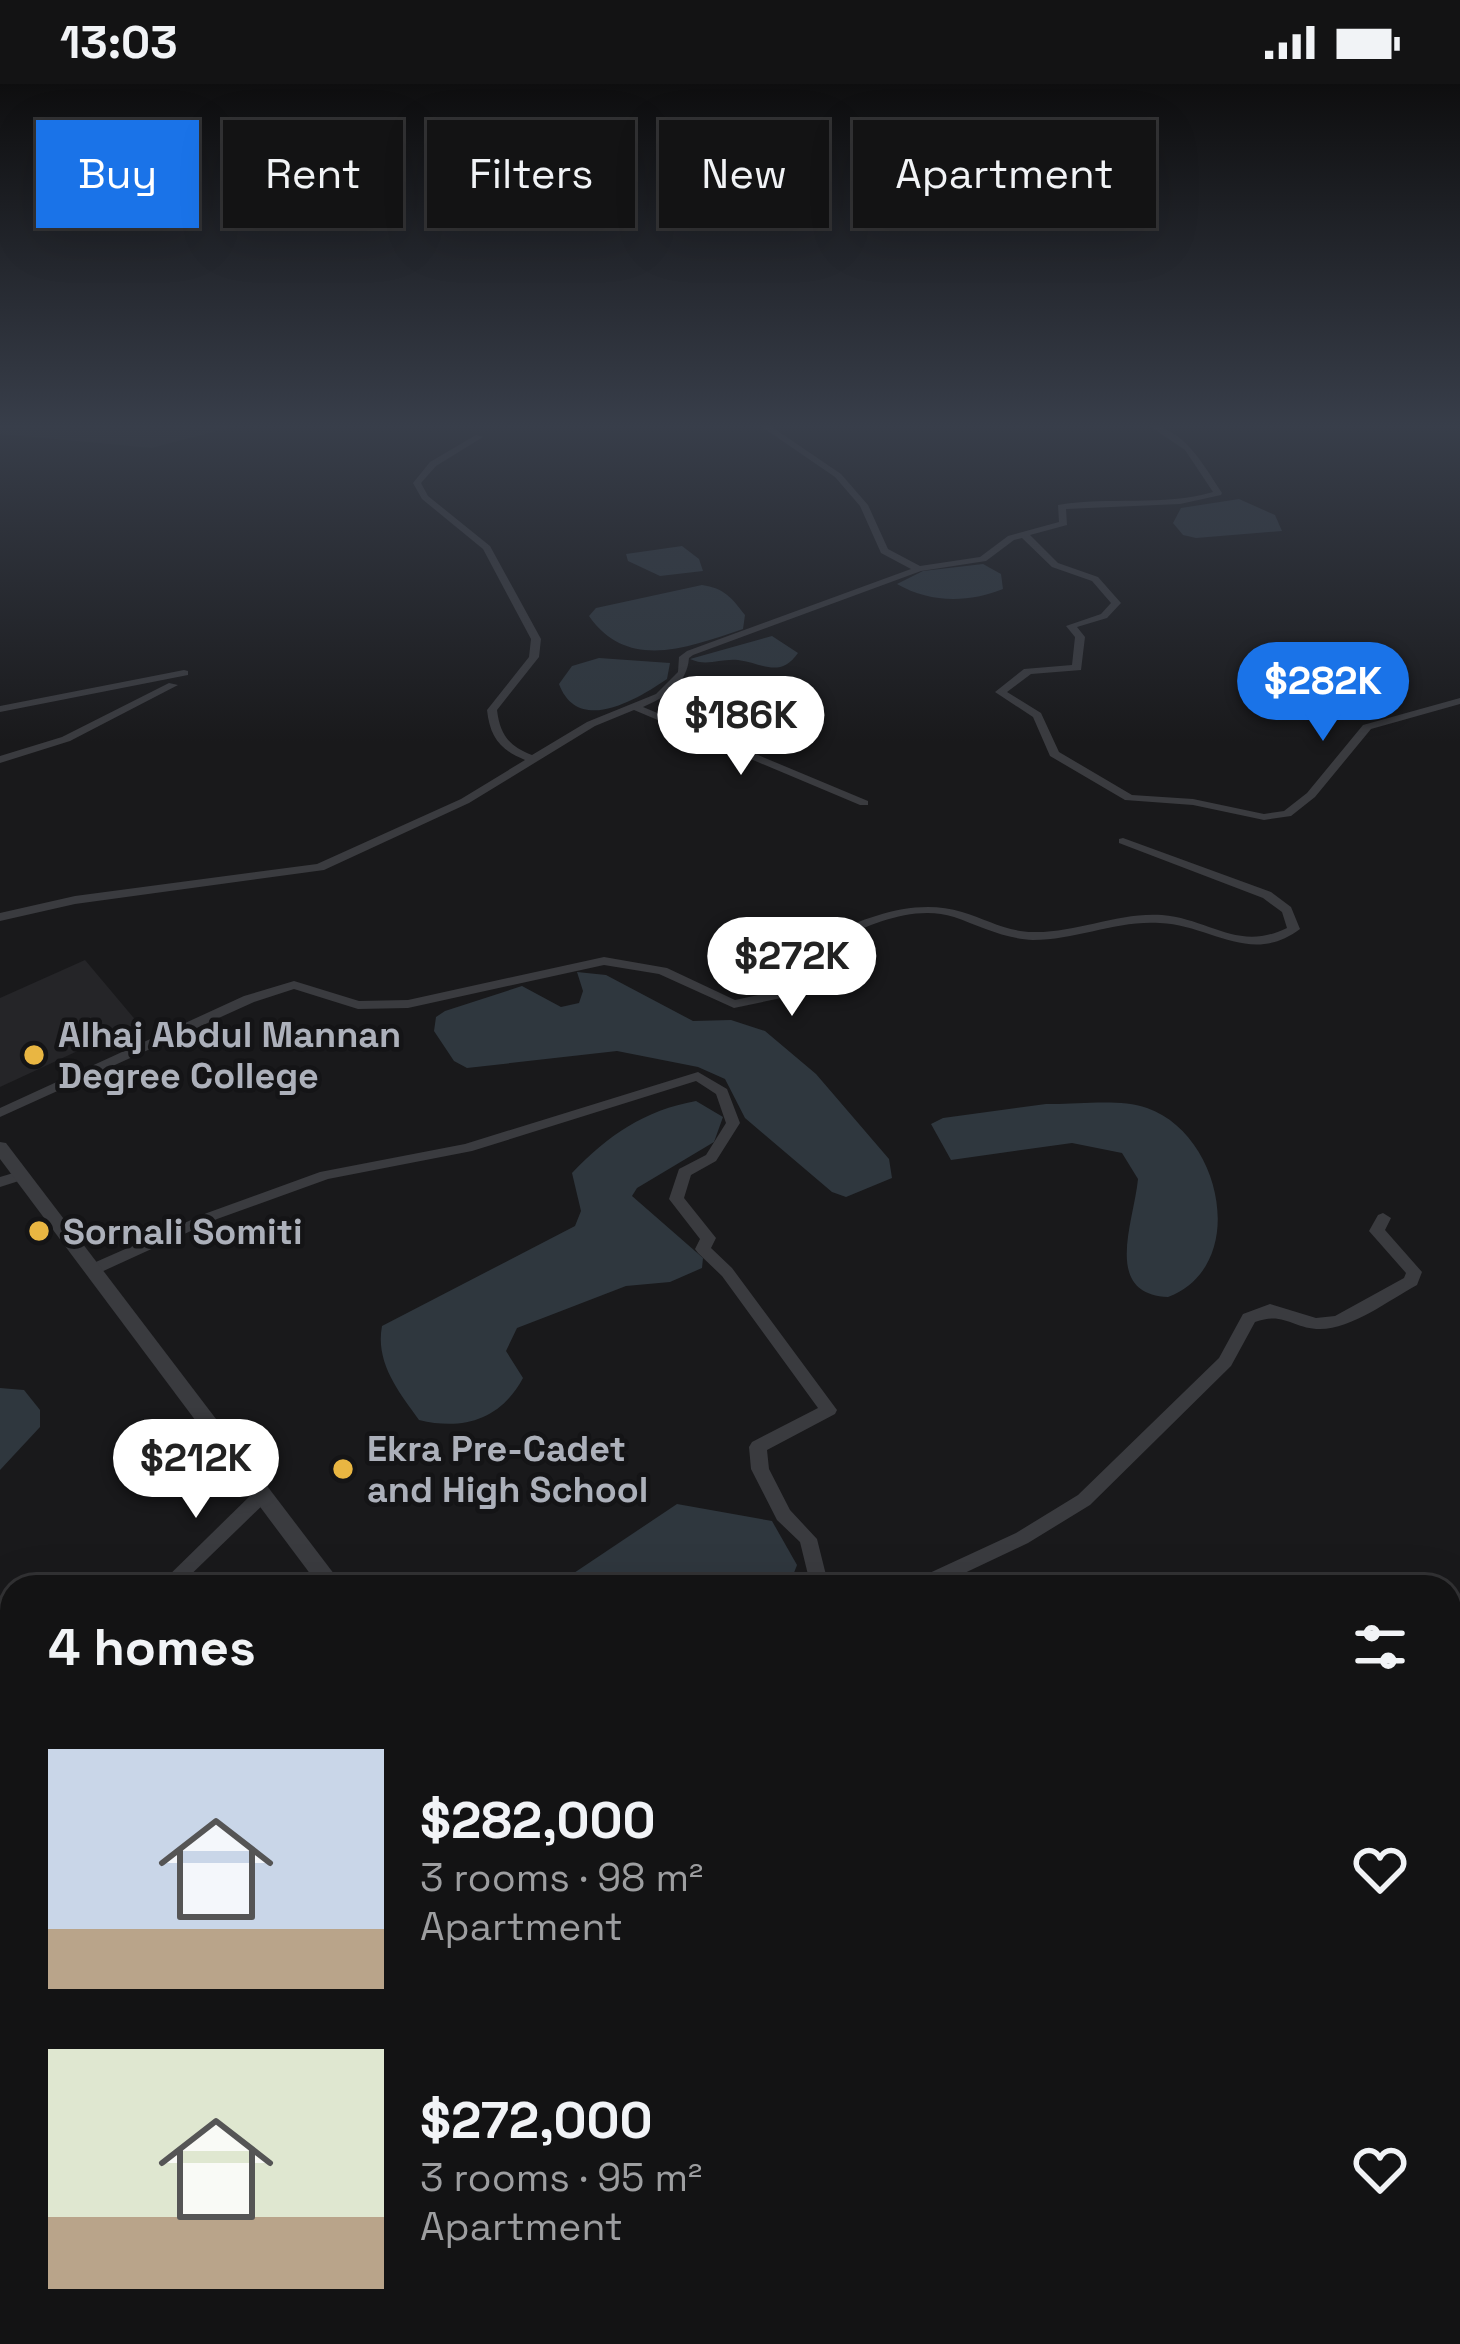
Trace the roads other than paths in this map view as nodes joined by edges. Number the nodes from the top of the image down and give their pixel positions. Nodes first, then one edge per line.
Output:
1 (466, 530) edge
2 (878, 530) edge
3 (1039, 530) edge
4 (1024, 535) junction
5 (919, 569) junction
6 (184, 673) dead end
7 (173, 686) dead end
8 (1460, 701) edge
9 (635, 706) junction
10 (0, 709) edge
11 (530, 758) junction
12 (0, 760) edge
13 (864, 803) dead end
14 (1123, 841) dead end
15 (0, 917) edge
16 (0, 1112) edge
17 (0, 1147) edge
18 (10, 1179) edge
19 (1383, 1218) dead end
20 (94, 1270) junction
21 (263, 1494) junction
22 (179, 1575) edge
23 (324, 1575) edge
24 (817, 1575) edge
25 (943, 1575) edge

1 - 11 street
2 - 5 street
3 - 4 street
4 - 5 street
4 - 8 street
5 - 9 street
6 - 10 street
7 - 12 street
9 - 11 street
9 - 13 street
11 - 15 street
14 - 16 street
17 - 18 street
18 - 20 street
19 - 25 street
20 - 21 street
20 - 24 street
21 - 22 street
21 - 23 street

